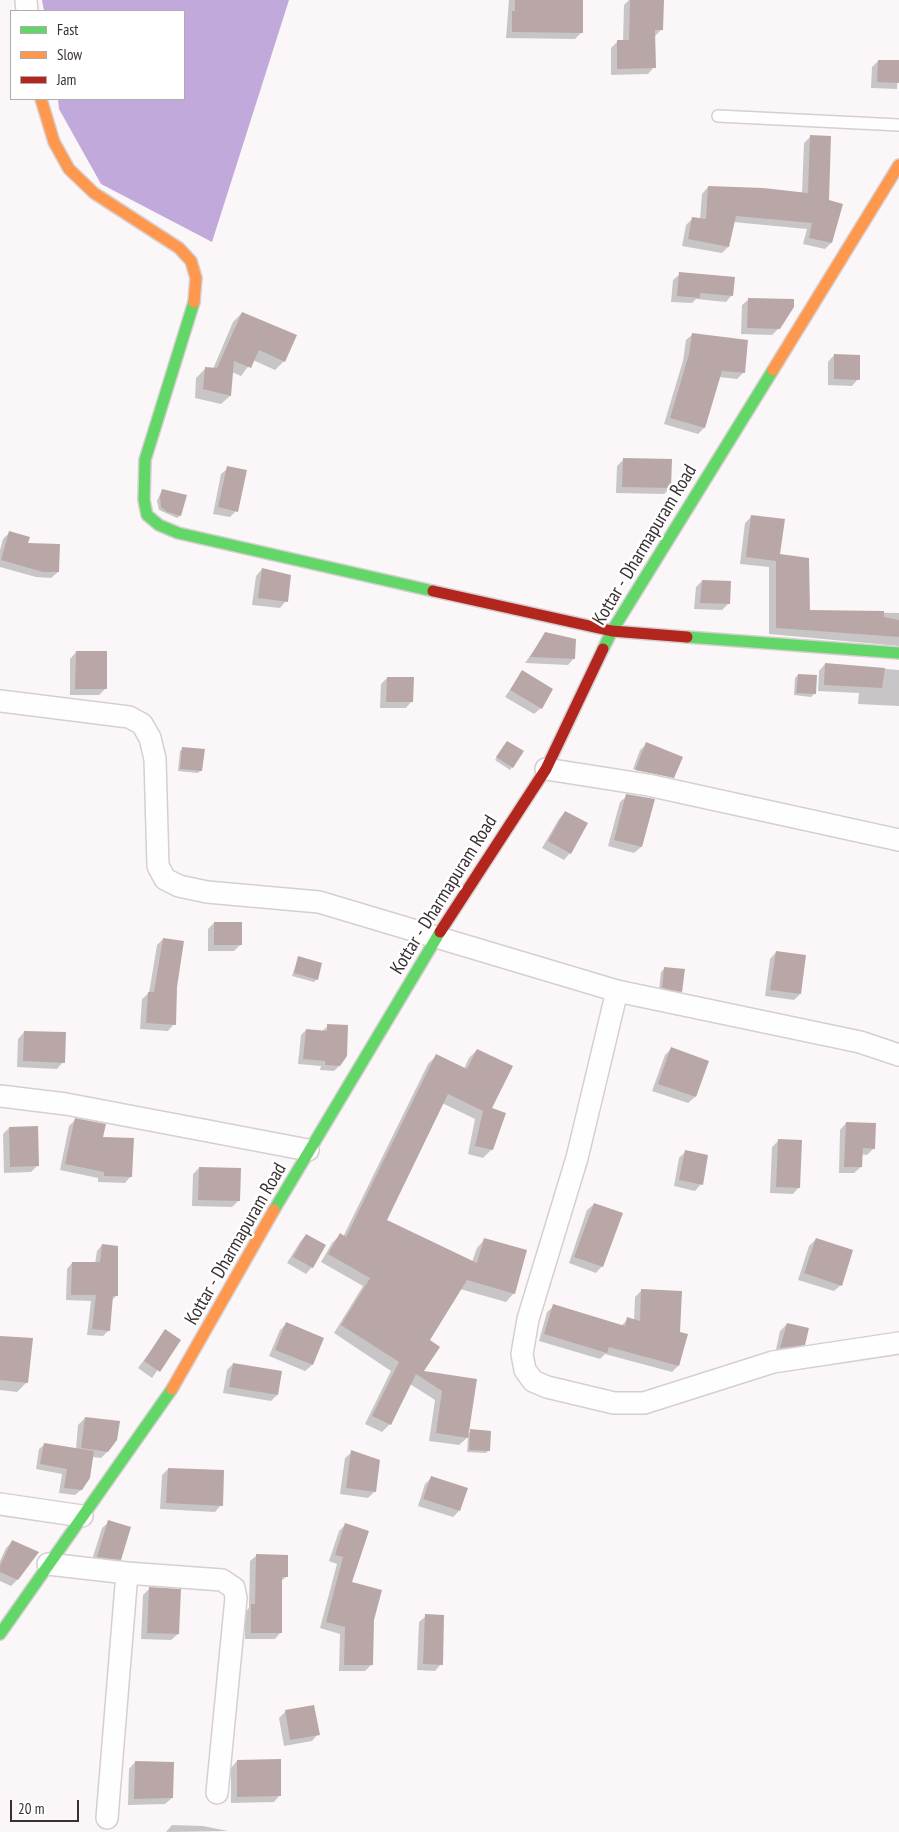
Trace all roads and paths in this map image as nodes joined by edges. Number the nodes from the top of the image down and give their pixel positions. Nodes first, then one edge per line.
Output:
1 (41, 100) edge
2 (718, 116) dead end
3 (899, 125) edge
4 (899, 165) edge
5 (612, 631) junction
6 (899, 654) edge
7 (0, 701) edge
8 (546, 769) junction
9 (899, 840) edge
10 (436, 938) junction
11 (617, 991) junction
12 (899, 1055) edge
13 (0, 1096) edge
14 (308, 1150) junction
15 (899, 1343) edge
16 (0, 1504) edge
17 (82, 1516) junction
18 (48, 1564) junction
19 (127, 1573) junction
20 (0, 1634) edge
21 (217, 1793) dead end
22 (107, 1818) dead end

1 - 5 main road
2 - 3 lane
4 - 5 main road, Kottar - Dharmapuram Road
5 - 6 main road
5 - 8 main road, Kottar - Dharmapuram Road
7 - 10 street
8 - 9 street
8 - 10 main road, Kottar - Dharmapuram Road
10 - 11 street
10 - 14 main road, Kottar - Dharmapuram Road
11 - 12 street
11 - 15 street
13 - 14 street
14 - 17 main road, Kottar - Dharmapuram Road
16 - 17 street
17 - 18 main road, Kottar - Dharmapuram Road
18 - 19 street
18 - 20 main road, Kottar - Dharmapuram Road
19 - 21 street
19 - 22 street

